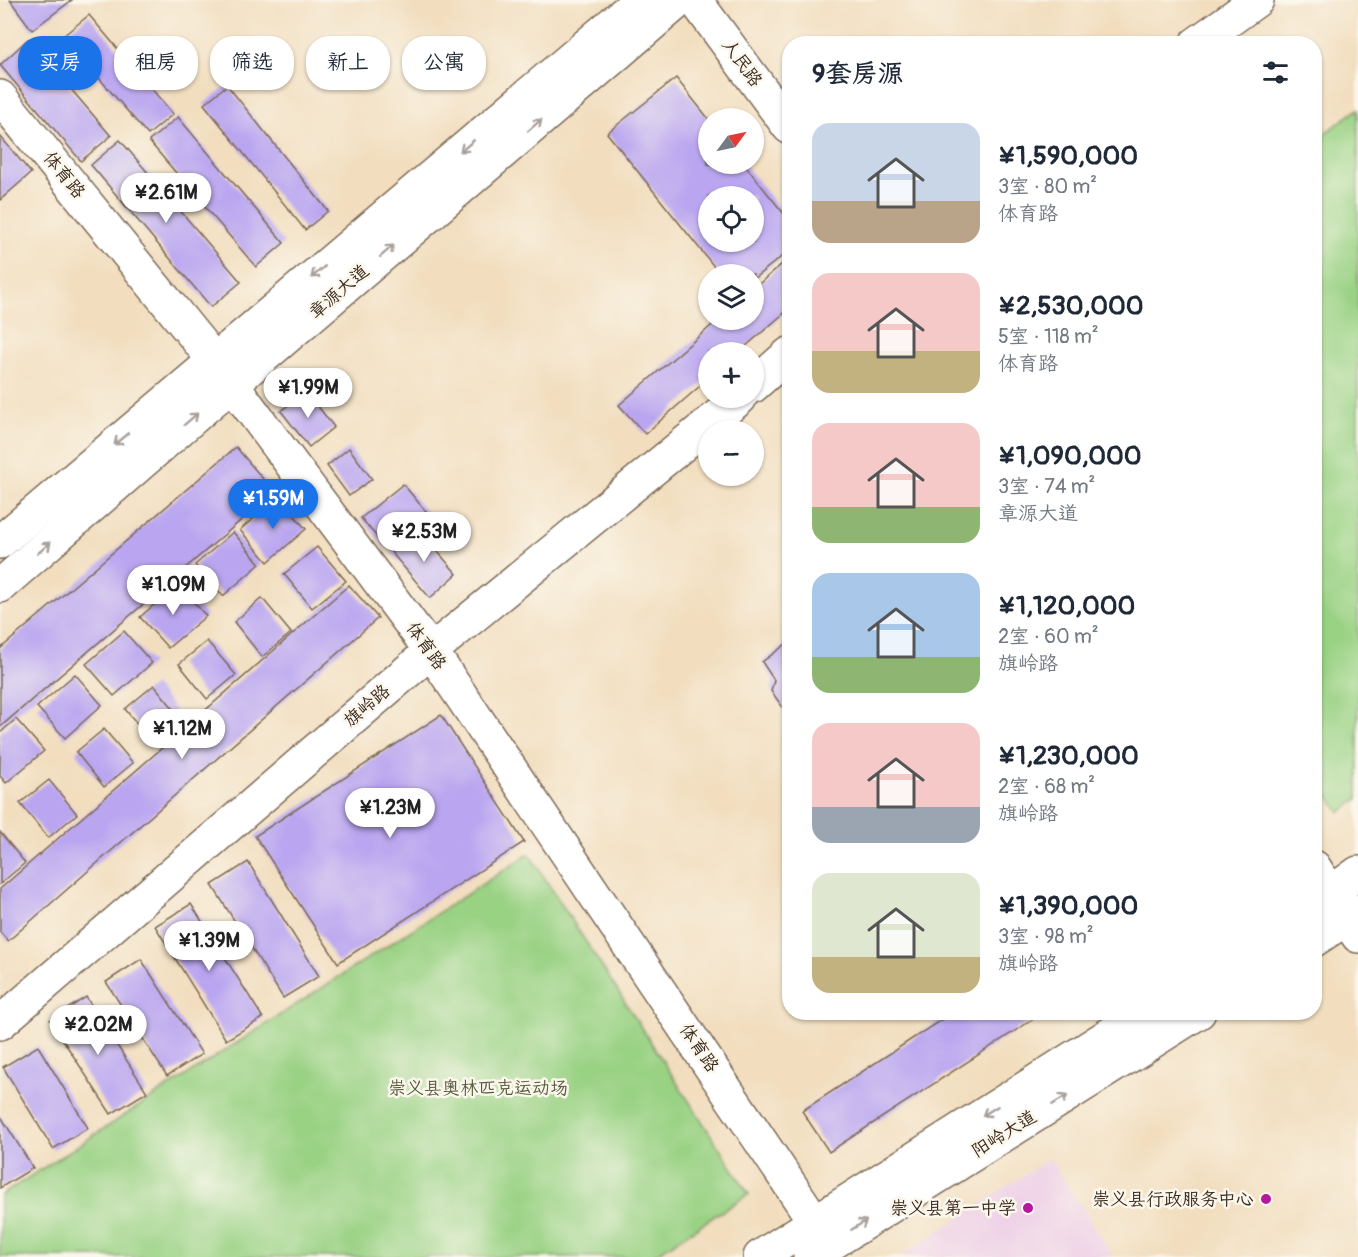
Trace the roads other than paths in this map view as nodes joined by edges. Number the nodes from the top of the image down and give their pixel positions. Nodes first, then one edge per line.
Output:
1 (640, 0) edge
2 (680, 0) edge
3 (695, 0) edge
4 (1257, 0) edge
5 (1207, 36) edge
6 (0, 98) edge
7 (782, 118) edge
8 (782, 360) edge
9 (223, 372) junction
10 (764, 376) edge
11 (728, 408) edge
12 (0, 542) edge
13 (0, 586) edge
14 (431, 651) junction
15 (1358, 873) edge
16 (1337, 905) edge
17 (1322, 928) edge
18 (1133, 1020) edge
19 (1186, 1020) edge
20 (0, 1023) edge
21 (815, 1222) junction
22 (760, 1257) edge
23 (810, 1257) edge

1 -> 9 main road, 章源大道
9 -> 2 main road, 章源大道
3 - 7 main road, 人民路
4 - 5 main road
6 - 9 main road, 体育路
8 - 10 main road
9 -> 12 main road, 章源大道
13 -> 9 main road, 章源大道
9 - 14 main road, 体育路
11 - 14 main road, 旗岭路
14 - 20 main road, 旗岭路
14 - 21 main road, 体育路
15 - 16 main road
16 - 17 main road
18 -> 21 main road, 阳岭大道
23 -> 19 main road, 阳岭大道
21 - 22 main road, 阳岭大道

